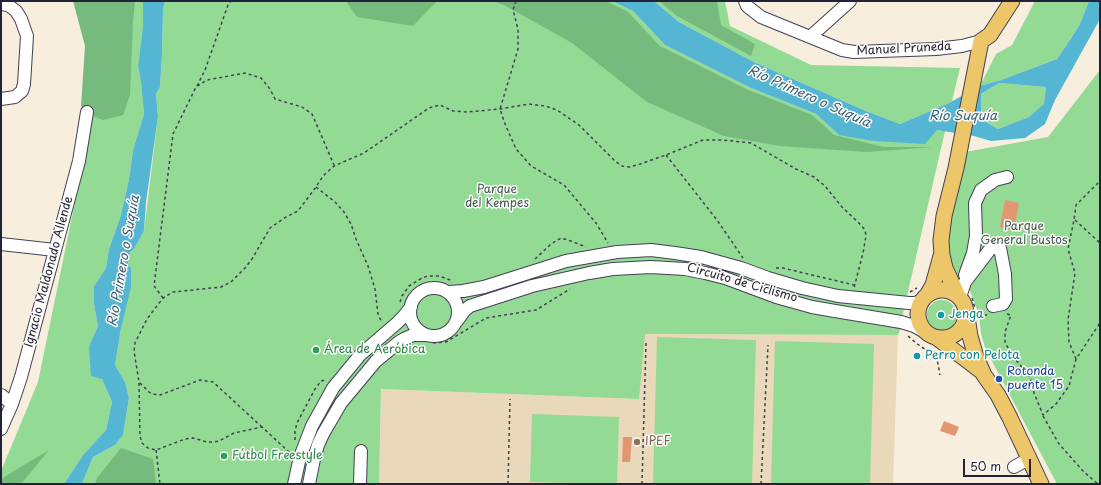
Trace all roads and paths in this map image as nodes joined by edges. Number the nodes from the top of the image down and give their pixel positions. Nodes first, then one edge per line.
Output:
1 (231, 1) edge
2 (516, 1) edge
3 (744, 1) edge
4 (850, 1) edge
5 (1012, 1) edge
6 (1, 4) edge
7 (810, 37) junction
8 (981, 41) junction
9 (196, 87) junction
10 (1, 99) edge
11 (500, 109) junction
12 (87, 112) dead end
13 (666, 155) junction
14 (334, 166) junction
15 (1007, 177) dead end
16 (1100, 181) edge
17 (316, 187) junction
18 (1074, 220) junction
19 (1, 244) edge
20 (1100, 244) edge
21 (609, 245) dead end
22 (55, 250) junction
23 (942, 255) junction
24 (743, 259) dead end
25 (455, 281) dead end
26 (965, 282) junction
27 (572, 287) dead end
28 (857, 290) dead end
29 (449, 292) junction
30 (906, 293) dead end
31 (923, 294) junction
32 (958, 296) junction
33 (163, 298) junction
34 (405, 305) junction
35 (993, 310) joint
36 (1007, 314) dead end
37 (971, 316) junction
38 (457, 321) junction
39 (386, 322) dead end
40 (1100, 323) edge
41 (906, 333) dead end
42 (931, 335) junction
43 (430, 339) junction
44 (646, 342) dead end
45 (768, 345) dead end
46 (1076, 359) junction
47 (940, 375) dead end
48 (984, 375) junction
49 (139, 382) junction
50 (1, 394) edge
51 (510, 399) dead end
52 (12, 404) junction
53 (1043, 415) junction
54 (262, 427) junction
55 (1, 429) edge
56 (156, 450) junction
57 (362, 451) dead end
58 (293, 455) dead end
59 (1030, 458) junction
60 (1014, 467) dead end
61 (160, 484) edge
62 (294, 484) edge
63 (309, 484) edge
64 (360, 484) edge
65 (508, 484) edge
66 (642, 484) edge
67 (761, 484) edge
68 (1042, 484) edge
69 (1098, 484) edge

1 - 9 path
2 - 11 path
3 - 7 street, Manuel Pruneda
4 - 7 street
5 - 8 main road
6 - 10 street
7 - 8 street, Manuel Pruneda
8 - 23 main road
9 - 14 path
9 - 33 path
11 - 13 path
11 - 14 path
11 - 21 path
12 - 22 street, Ignacio Maldonado Allende
13 - 24 path
13 - 28 path
14 - 17 path
15 - 26 street
16 - 18 path
17 - 33 path
17 - 39 path
18 - 20 path
18 - 46 path
19 - 22 street
22 - 52 street, Ignacio Maldonado Allende
23 - 31 main road
23 - 32 main road
25 - 34 path
26 - 32 street
26 - 35 street
27 - 43 path
29 - 31 street
29 - 34 street
29 - 38 street
30 - 31 path
31 - 32 main road
31 - 42 main road
32 - 37 main road
33 - 49 path
34 - 43 street
34 - 62 street
35 - 37 path
36 - 53 path
37 - 42 main road
37 - 48 main road
38 - 42 street
38 - 43 street
40 - 46 path
41 - 47 path
42 - 48 main road
43 - 63 street
44 - 66 path
45 - 67 path
46 - 53 path
48 - 59 main road
49 - 54 path
49 - 56 path
50 - 52 street
51 - 65 path
52 - 55 street, Ignacio Maldonado Allende
53 - 69 path
54 - 56 path
54 - 58 path
56 - 61 path
57 - 64 street
59 - 60 street
59 - 68 main road

